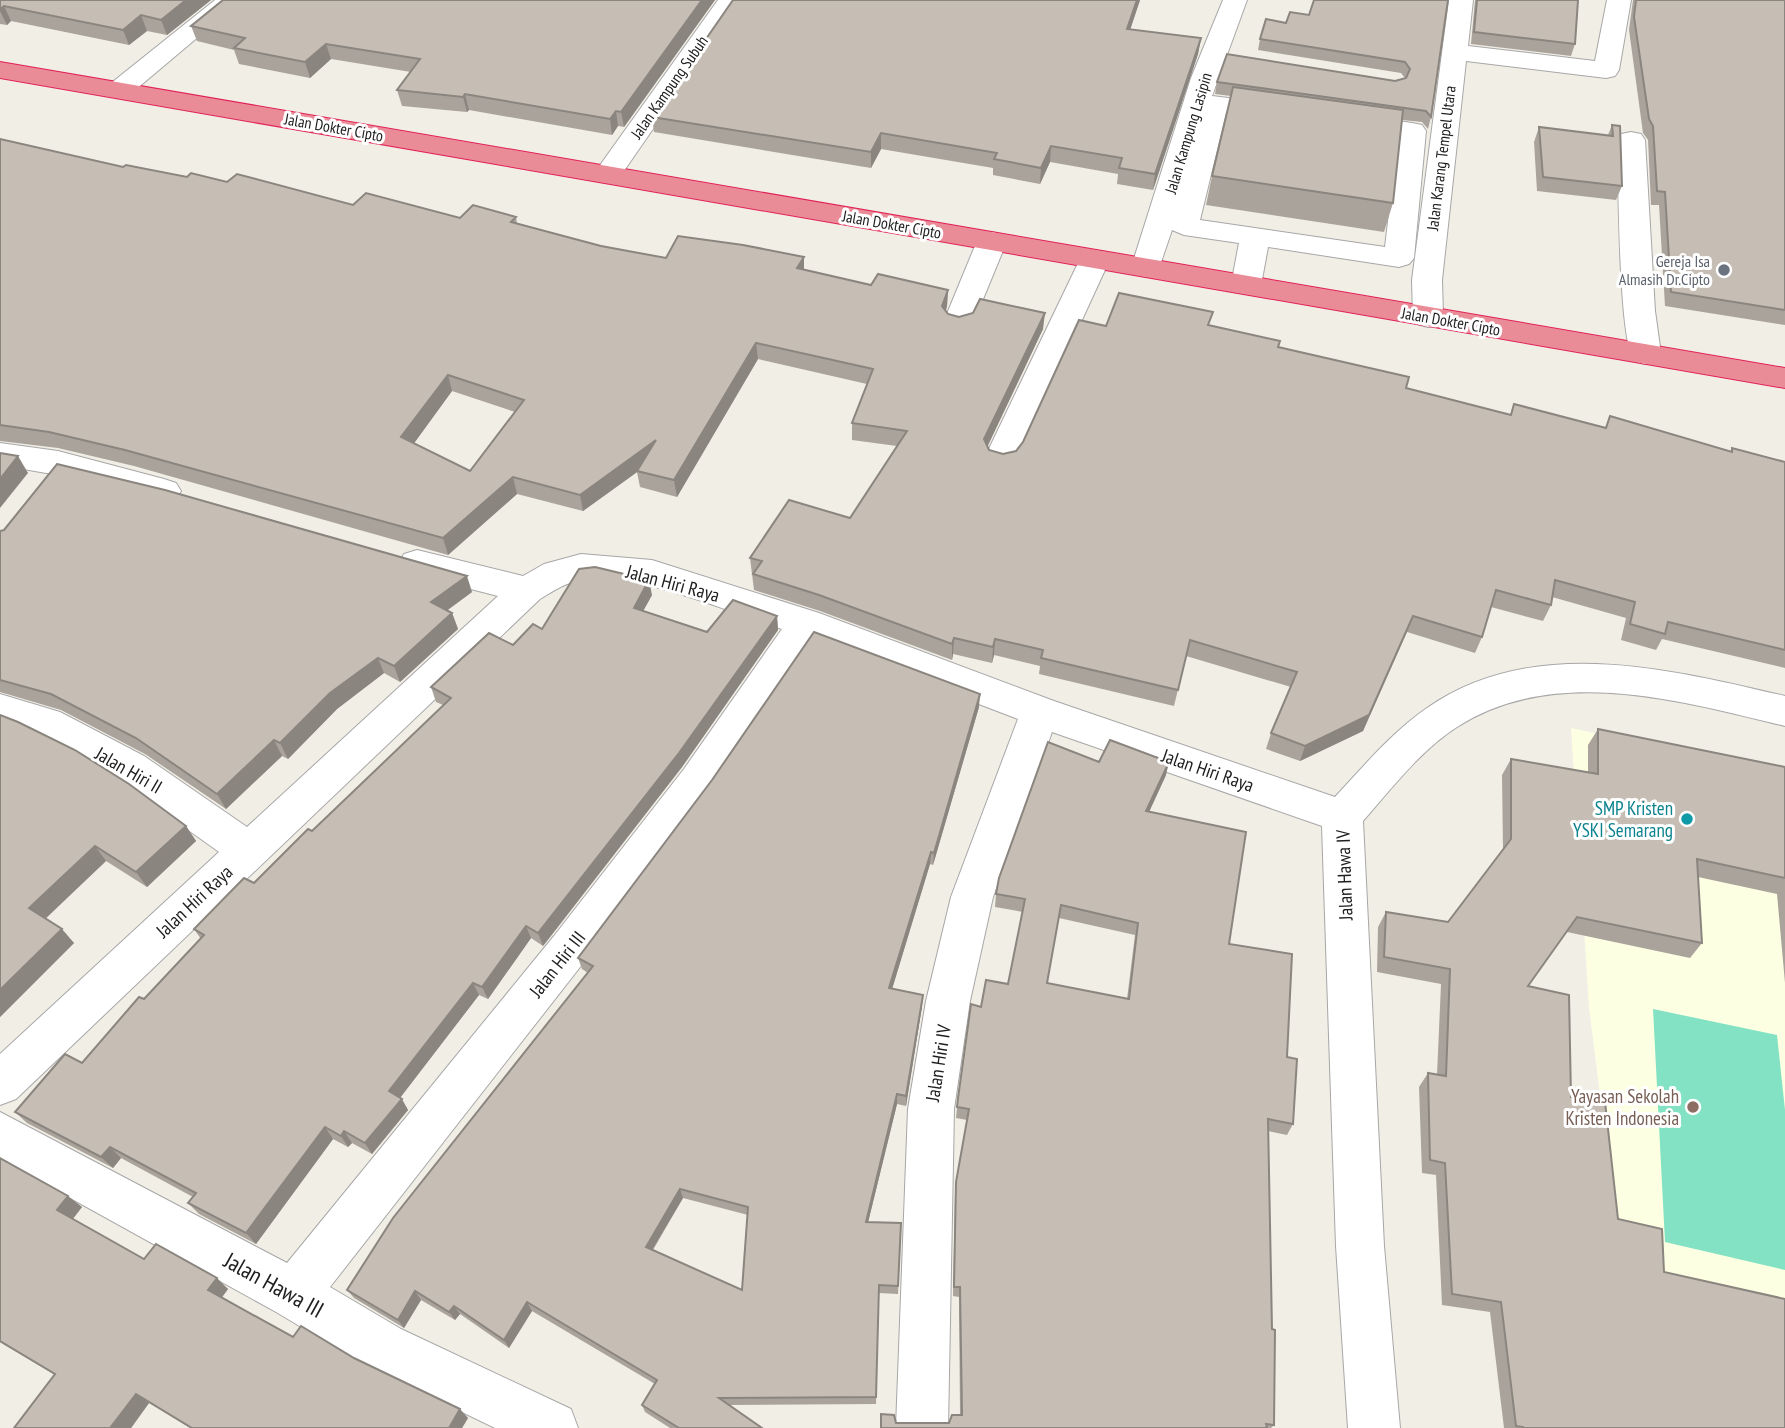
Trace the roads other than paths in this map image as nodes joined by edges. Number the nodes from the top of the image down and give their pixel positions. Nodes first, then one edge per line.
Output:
1 (230, 0) edge
2 (730, 0) edge
3 (1236, 0) edge
4 (1461, 0) edge
5 (1619, 0) edge
6 (1453, 52) junction
7 (1, 71) edge
8 (119, 90) junction
9 (1631, 140) dead end
10 (607, 175) junction
11 (1255, 236) junction
12 (992, 242) junction
13 (1095, 259) junction
14 (1146, 268) junction
15 (1245, 285) junction
16 (1428, 317) junction
17 (958, 321) edge
18 (1645, 354) junction
19 (1785, 379) edge
20 (0, 454) edge
21 (1002, 457) edge
22 (58, 463) junction
23 (33, 494) edge
24 (198, 500) edge
25 (391, 556) edge
26 (527, 590) junction
27 (806, 623) junction
28 (0, 709) edge
29 (1785, 711) edge
30 (1040, 712) junction
31 (1342, 816) junction
32 (248, 850) junction
33 (0, 1084) edge
34 (0, 1134) edge
35 (294, 1294) junction
36 (552, 1428) edge
37 (922, 1428) edge
38 (1374, 1428) edge

1 - 8 street
2 - 10 street, Jalan Kampung Subuh
3 - 14 street, Jalan Kampung Lasipin
4 - 6 street, Jalan Karang Tempel Utara
5 - 6 street
6 - 16 street, Jalan Karang Tempel Utara
7 - 8 highway, Jalan Dokter Cipto
8 - 10 highway, Jalan Dokter Cipto
9 - 18 street
10 - 12 highway, Jalan Dokter Cipto
11 - 11 street
11 - 15 street
12 - 13 highway, Jalan Dokter Cipto
12 - 17 street
13 - 14 highway, Jalan Dokter Cipto
13 - 21 street
14 - 15 highway, Jalan Dokter Cipto
15 - 16 highway, Jalan Dokter Cipto
16 - 18 highway, Jalan Dokter Cipto
18 - 19 highway, Jalan Dokter Cipto
20 - 22 street
22 - 23 street
22 - 24 street
25 - 26 street
26 - 27 street, Jalan Hiri Raya
26 - 32 street, Jalan Hiri Raya
27 - 30 street, Jalan Hiri Raya
27 - 35 street, Jalan Hiri III
28 - 32 street, Jalan Hiri II
29 - 31 street, Jalan Hawa IV
30 - 31 street, Jalan Hiri Raya
30 - 37 street, Jalan Hiri IV
31 - 38 street, Jalan Hawa IV
32 - 33 street, Jalan Hiri Raya
34 - 35 street, Jalan Hawa III
35 - 36 street, Jalan Hawa III

